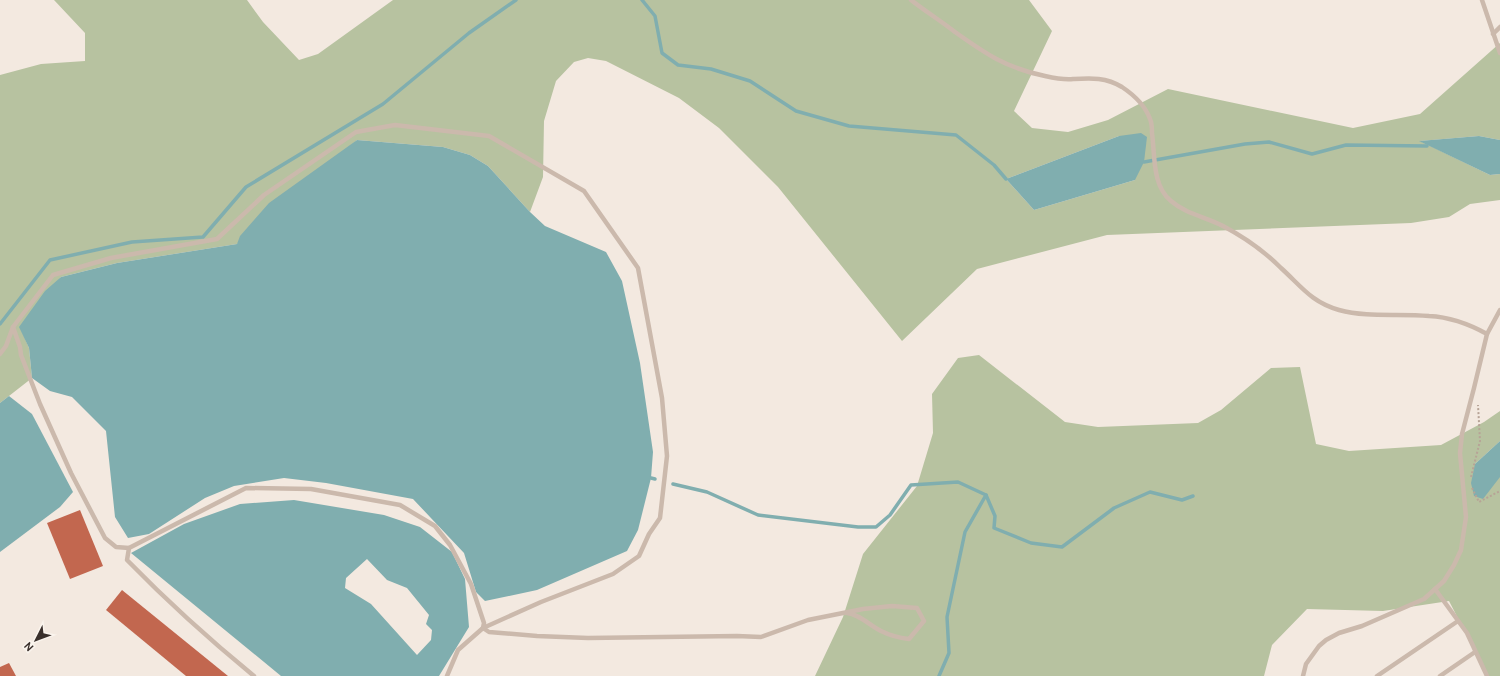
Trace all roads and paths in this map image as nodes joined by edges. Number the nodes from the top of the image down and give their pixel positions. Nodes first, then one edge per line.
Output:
1 (911, 0) edge
2 (1482, 0) edge
3 (1500, 27) edge
4 (1493, 34) junction
5 (1500, 53) edge
6 (1500, 310) edge
7 (12, 326) junction
8 (1487, 334) junction
9 (0, 354) edge
10 (1478, 403) dead end
11 (1500, 491) edge
12 (129, 548) junction
13 (1435, 589) junction
14 (847, 612) junction
15 (1458, 621) junction
16 (483, 628) junction
17 (1475, 652) junction
18 (254, 676) edge
19 (447, 676) edge
20 (1303, 676) edge
21 (1377, 676) edge
22 (1440, 676) edge
23 (1487, 676) edge

1 - 8 lane
2 - 4 lane
3 - 4 lane
4 - 5 lane
6 - 8 lane
7 - 9 lane
7 - 12 lane
7 - 16 lane
8 - 13 lane
10 - 11 path
12 - 16 lane
12 - 18 lane
13 - 15 lane
13 - 20 lane
14 - 14 lane
14 - 16 lane
15 - 17 lane
15 - 21 lane
16 - 19 lane
17 - 22 lane
17 - 23 lane

